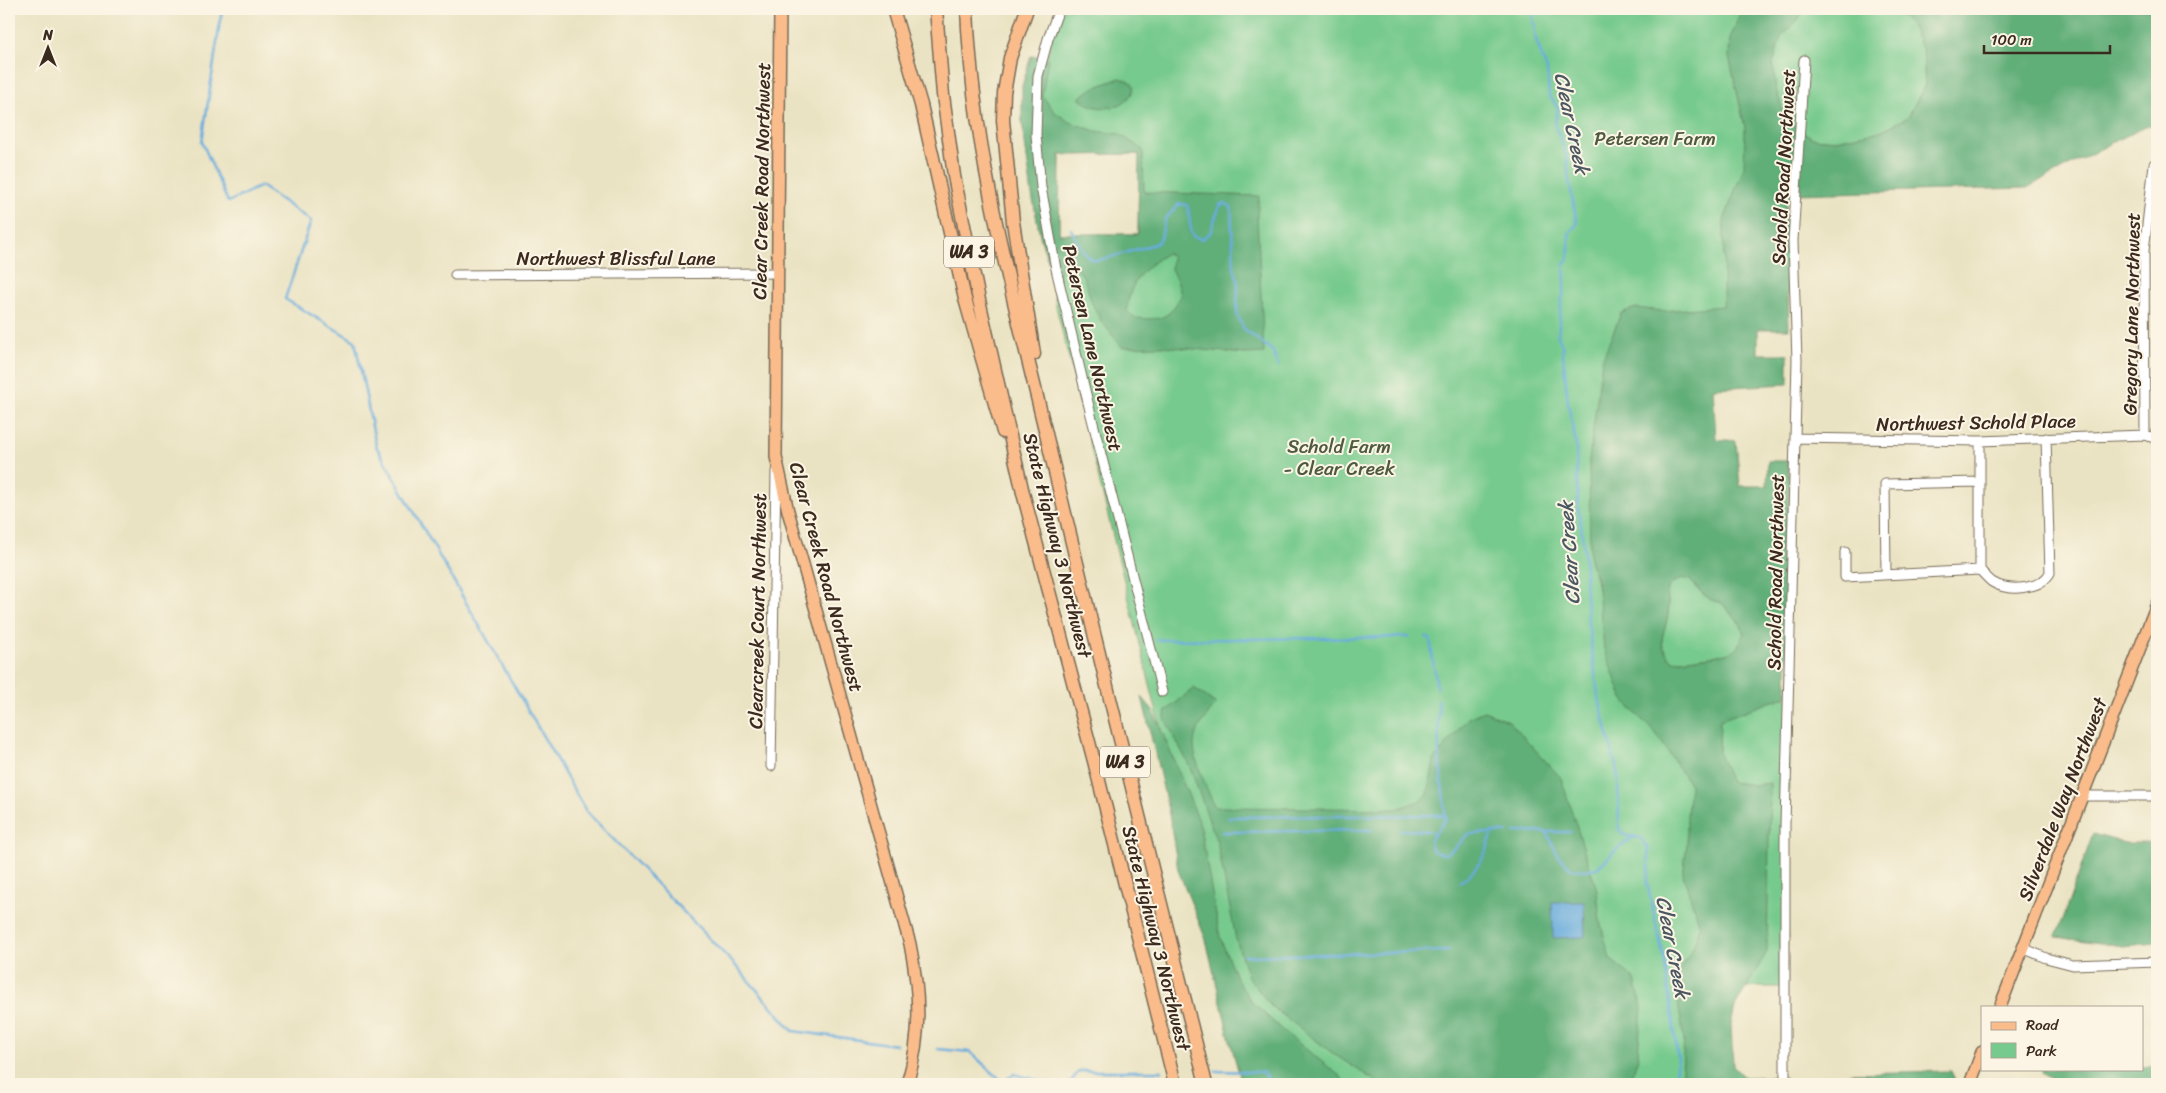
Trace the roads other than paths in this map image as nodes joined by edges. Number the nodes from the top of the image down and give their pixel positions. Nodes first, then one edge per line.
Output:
1 (780, 9) edge
2 (893, 9) edge
3 (936, 9) edge
4 (967, 9) edge
5 (1027, 9) edge
6 (1059, 9) edge
7 (1804, 60) dead end
8 (2154, 164) dead end
9 (777, 273) junction
10 (455, 275) dead end
11 (2145, 435) junction
12 (1047, 438) junction
13 (1795, 438) junction
14 (2046, 438) junction
15 (2157, 439) edge
16 (1980, 441) junction
17 (776, 457) junction
18 (1980, 482) junction
19 (1024, 492) junction
20 (1845, 552) dead end
21 (1980, 570) junction
22 (1886, 574) junction
23 (2157, 604) edge
24 (1162, 692) dead end
25 (771, 766) dead end
26 (2082, 796) junction
27 (2157, 796) edge
28 (2023, 948) junction
29 (2157, 962) edge
30 (2000, 1006) edge
31 (1981, 1055) edge
32 (907, 1084) edge
33 (1175, 1084) edge
34 (1206, 1084) edge
35 (1785, 1084) edge
36 (1970, 1084) edge

1 - 9 main road, Clear Creek Road Northwest
2 - 19 highway
3 - 19 highway, State Highway 3 Northwest / WA 3
4 - 12 highway, State Highway 3 Northwest / WA 3
5 - 12 highway
6 - 24 street, Petersen Lane Northwest
7 - 13 street, Schold Road Northwest
8 - 11 street, Gregory Lane Northwest
9 - 10 street, Northwest Blissful Lane
9 - 17 main road, Clear Creek Road Northwest
11 - 14 street, Northwest Schold Place
11 - 15 street, Northwest Schold Place
12 - 34 highway, State Highway 3 Northwest / WA 3
13 - 16 street, Northwest Schold Place
13 - 35 street, Schold Road Northwest
14 - 16 street, Northwest Schold Place
14 - 21 street
16 - 18 street
17 - 25 street, Clearcreek Court Northwest
17 - 32 main road, Clear Creek Road Northwest
18 - 21 street
18 - 22 street
19 - 33 highway, State Highway 3 Northwest / WA 3
20 - 22 street
21 - 22 street
23 - 26 main road, Silverdale Way Northwest
26 - 27 street
26 - 28 main road, Silverdale Way Northwest
28 - 29 street
28 - 30 main road, Silverdale Way Northwest
31 - 36 main road

